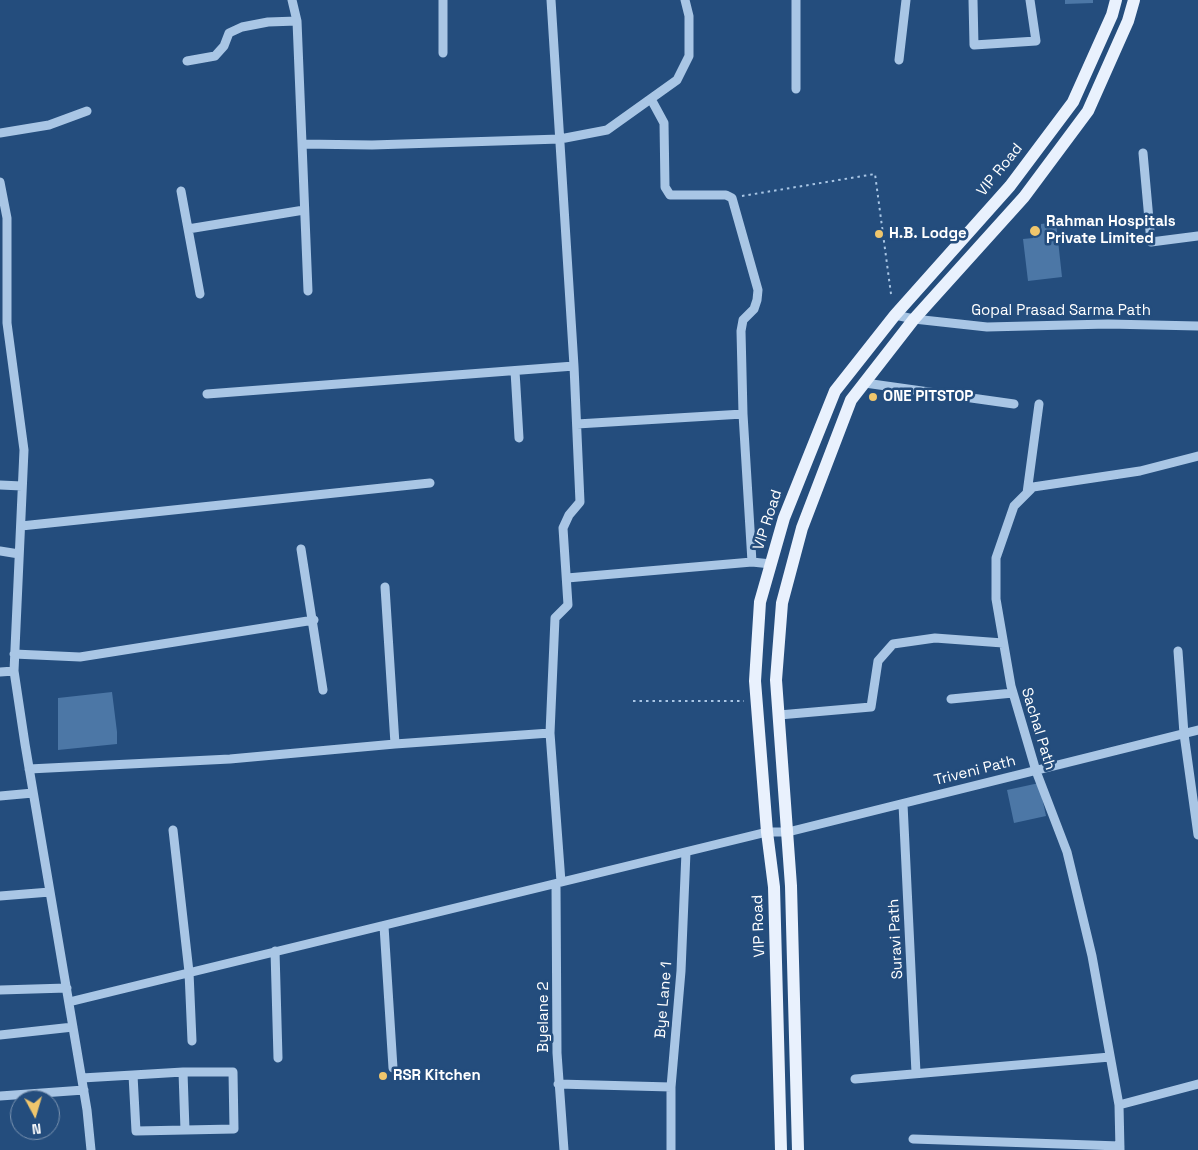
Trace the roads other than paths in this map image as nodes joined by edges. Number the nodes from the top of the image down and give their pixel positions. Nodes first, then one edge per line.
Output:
1 (292, 0) edge
2 (443, 0) edge
3 (551, 0) edge
4 (685, 0) edge
5 (796, 0) edge
6 (906, 0) edge
7 (973, 0) edge
8 (1030, 0) edge
9 (1116, 0) edge
10 (1134, 0) edge
11 (297, 21) junction
12 (443, 53) dead end
13 (899, 60) dead end
14 (187, 61) dead end
15 (796, 89) dead end
16 (651, 98) junction
17 (87, 111) dead end
18 (0, 133) edge
19 (560, 139) junction
20 (302, 144) junction
21 (1143, 153) dead end
22 (0, 182) edge
23 (181, 191) dead end
24 (304, 210) junction
25 (188, 229) junction
26 (1198, 236) edge
27 (308, 291) dead end
28 (200, 294) dead end
29 (895, 315) junction
30 (914, 319) junction
31 (1198, 326) edge
32 (574, 366) junction
33 (515, 371) junction
34 (865, 383) junction
35 (207, 394) dead end
36 (1014, 404) dead end
37 (1039, 404) dead end
38 (743, 414) junction
39 (577, 424) junction
40 (519, 438) dead end
41 (1198, 456) edge
42 (430, 483) dead end
43 (0, 485) edge
44 (22, 486) junction
45 (1027, 493) junction
46 (21, 526) junction
47 (302, 549) dead end
48 (0, 551) edge
49 (19, 554) junction
50 (752, 562) junction
51 (771, 564) junction
52 (566, 578) junction
53 (385, 587) dead end
54 (314, 620) junction
55 (1003, 643) junction
56 (1178, 651) dead end
57 (14, 654) junction
58 (14, 670) junction
59 (0, 672) edge
60 (323, 690) dead end
61 (1013, 693) junction
62 (951, 699) dead end
63 (779, 715) junction
64 (1198, 730) edge
65 (550, 733) junction
66 (1184, 734) junction
67 (395, 744) junction
68 (29, 768) junction
69 (1036, 770) junction
70 (33, 793) junction
71 (0, 796) edge
72 (903, 804) junction
73 (173, 830) dead end
74 (767, 832) junction
75 (788, 832) junction
76 (1198, 835) edge
77 (686, 852) junction
78 (559, 883) junction
79 (50, 892) junction
80 (0, 896) edge
81 (384, 926) junction
82 (275, 952) junction
83 (189, 972) junction
84 (67, 988) junction
85 (0, 990) edge
86 (69, 1002) junction
87 (73, 1027) junction
88 (0, 1035) edge
89 (192, 1041) dead end
90 (1110, 1057) junction
91 (278, 1058) dead end
92 (393, 1068) dead end
93 (183, 1072) junction
94 (916, 1073) junction
95 (133, 1075) junction
96 (82, 1078) junction
97 (855, 1079) dead end
98 (558, 1084) junction
99 (1198, 1084) edge
100 (671, 1087) junction
101 (84, 1090) junction
102 (0, 1096) edge
103 (1119, 1105) junction
104 (185, 1130) junction
105 (913, 1139) dead end
106 (1120, 1148) edge
107 (91, 1150) edge
108 (564, 1150) edge
109 (671, 1150) edge
110 (781, 1150) edge
111 (798, 1150) edge

1 - 11 street
2 - 12 street
3 - 19 street, Byelane 2
4 - 16 street
5 - 15 street
6 - 13 street
7 - 8 street
9 - 29 main road, VIP Road
10 - 30 main road
11 - 14 street
11 - 20 street
16 - 19 street
16 - 38 street
17 - 18 street
19 - 20 street
19 - 32 street, Byelane 2
20 - 24 street
21 - 26 street
22 - 44 street
23 - 25 street
24 - 25 street
24 - 27 street
25 - 28 street
29 - 30 street, Gopal Prasad Sarma Path
29 - 51 main road, VIP Road
30 - 31 street, Gopal Prasad Sarma Path
30 - 34 main road
32 - 33 street
32 - 39 street, Byelane 2
33 - 35 street
33 - 40 street
34 - 36 street
34 - 63 main road
37 - 45 street
38 - 39 street
38 - 50 street
39 - 52 street, Byelane 2
41 - 45 street
42 - 46 street
43 - 44 street
44 - 46 street
45 - 55 street, Sachal Path
46 - 49 street
47 - 54 street
48 - 49 street
49 - 57 street
50 - 51 street
50 - 52 street
51 - 74 main road, VIP Road
52 - 65 street, Byelane 2
53 - 67 street
54 - 57 street
54 - 60 street
55 - 61 street, Sachal Path
55 - 63 street
56 - 66 street
57 - 58 street
58 - 59 street
58 - 68 street
61 - 62 street
61 - 69 street, Sachal Path
63 - 75 main road
64 - 66 street, Triveni Path
65 - 67 street
65 - 78 street, Byelane 2
66 - 69 street, Triveni Path
66 - 76 street
67 - 68 street
68 - 70 street
69 - 72 street, Triveni Path
69 - 90 street, Sachal Path
70 - 71 street
70 - 79 street
72 - 75 street, Triveni Path
72 - 94 street, Suravi Path
73 - 83 street
74 - 75 street, Triveni Path
74 - 77 street, Triveni Path
74 - 110 main road, VIP Road
75 - 111 main road
77 - 78 street, Triveni Path
77 - 100 street, Bye Lane 1
78 - 81 street, Triveni Path
78 - 98 street, Byelane 2
79 - 80 street
79 - 84 street
81 - 82 street, Triveni Path
81 - 92 street
82 - 83 street, Triveni Path
82 - 91 street
83 - 86 street, Triveni Path
83 - 89 street
84 - 85 street
84 - 86 street
86 - 87 street
87 - 88 street
87 - 96 street
90 - 94 street
90 - 103 street, Sachal Path
93 - 95 street
93 - 104 street
93 - 104 street
94 - 97 street
95 - 96 street
95 - 104 street
96 - 101 street
98 - 100 street
98 - 108 street, Byelane 2
99 - 103 street
100 - 109 street, Bye Lane 1
101 - 102 street
101 - 107 street
103 - 106 street, Sachal Path
105 - 106 street

